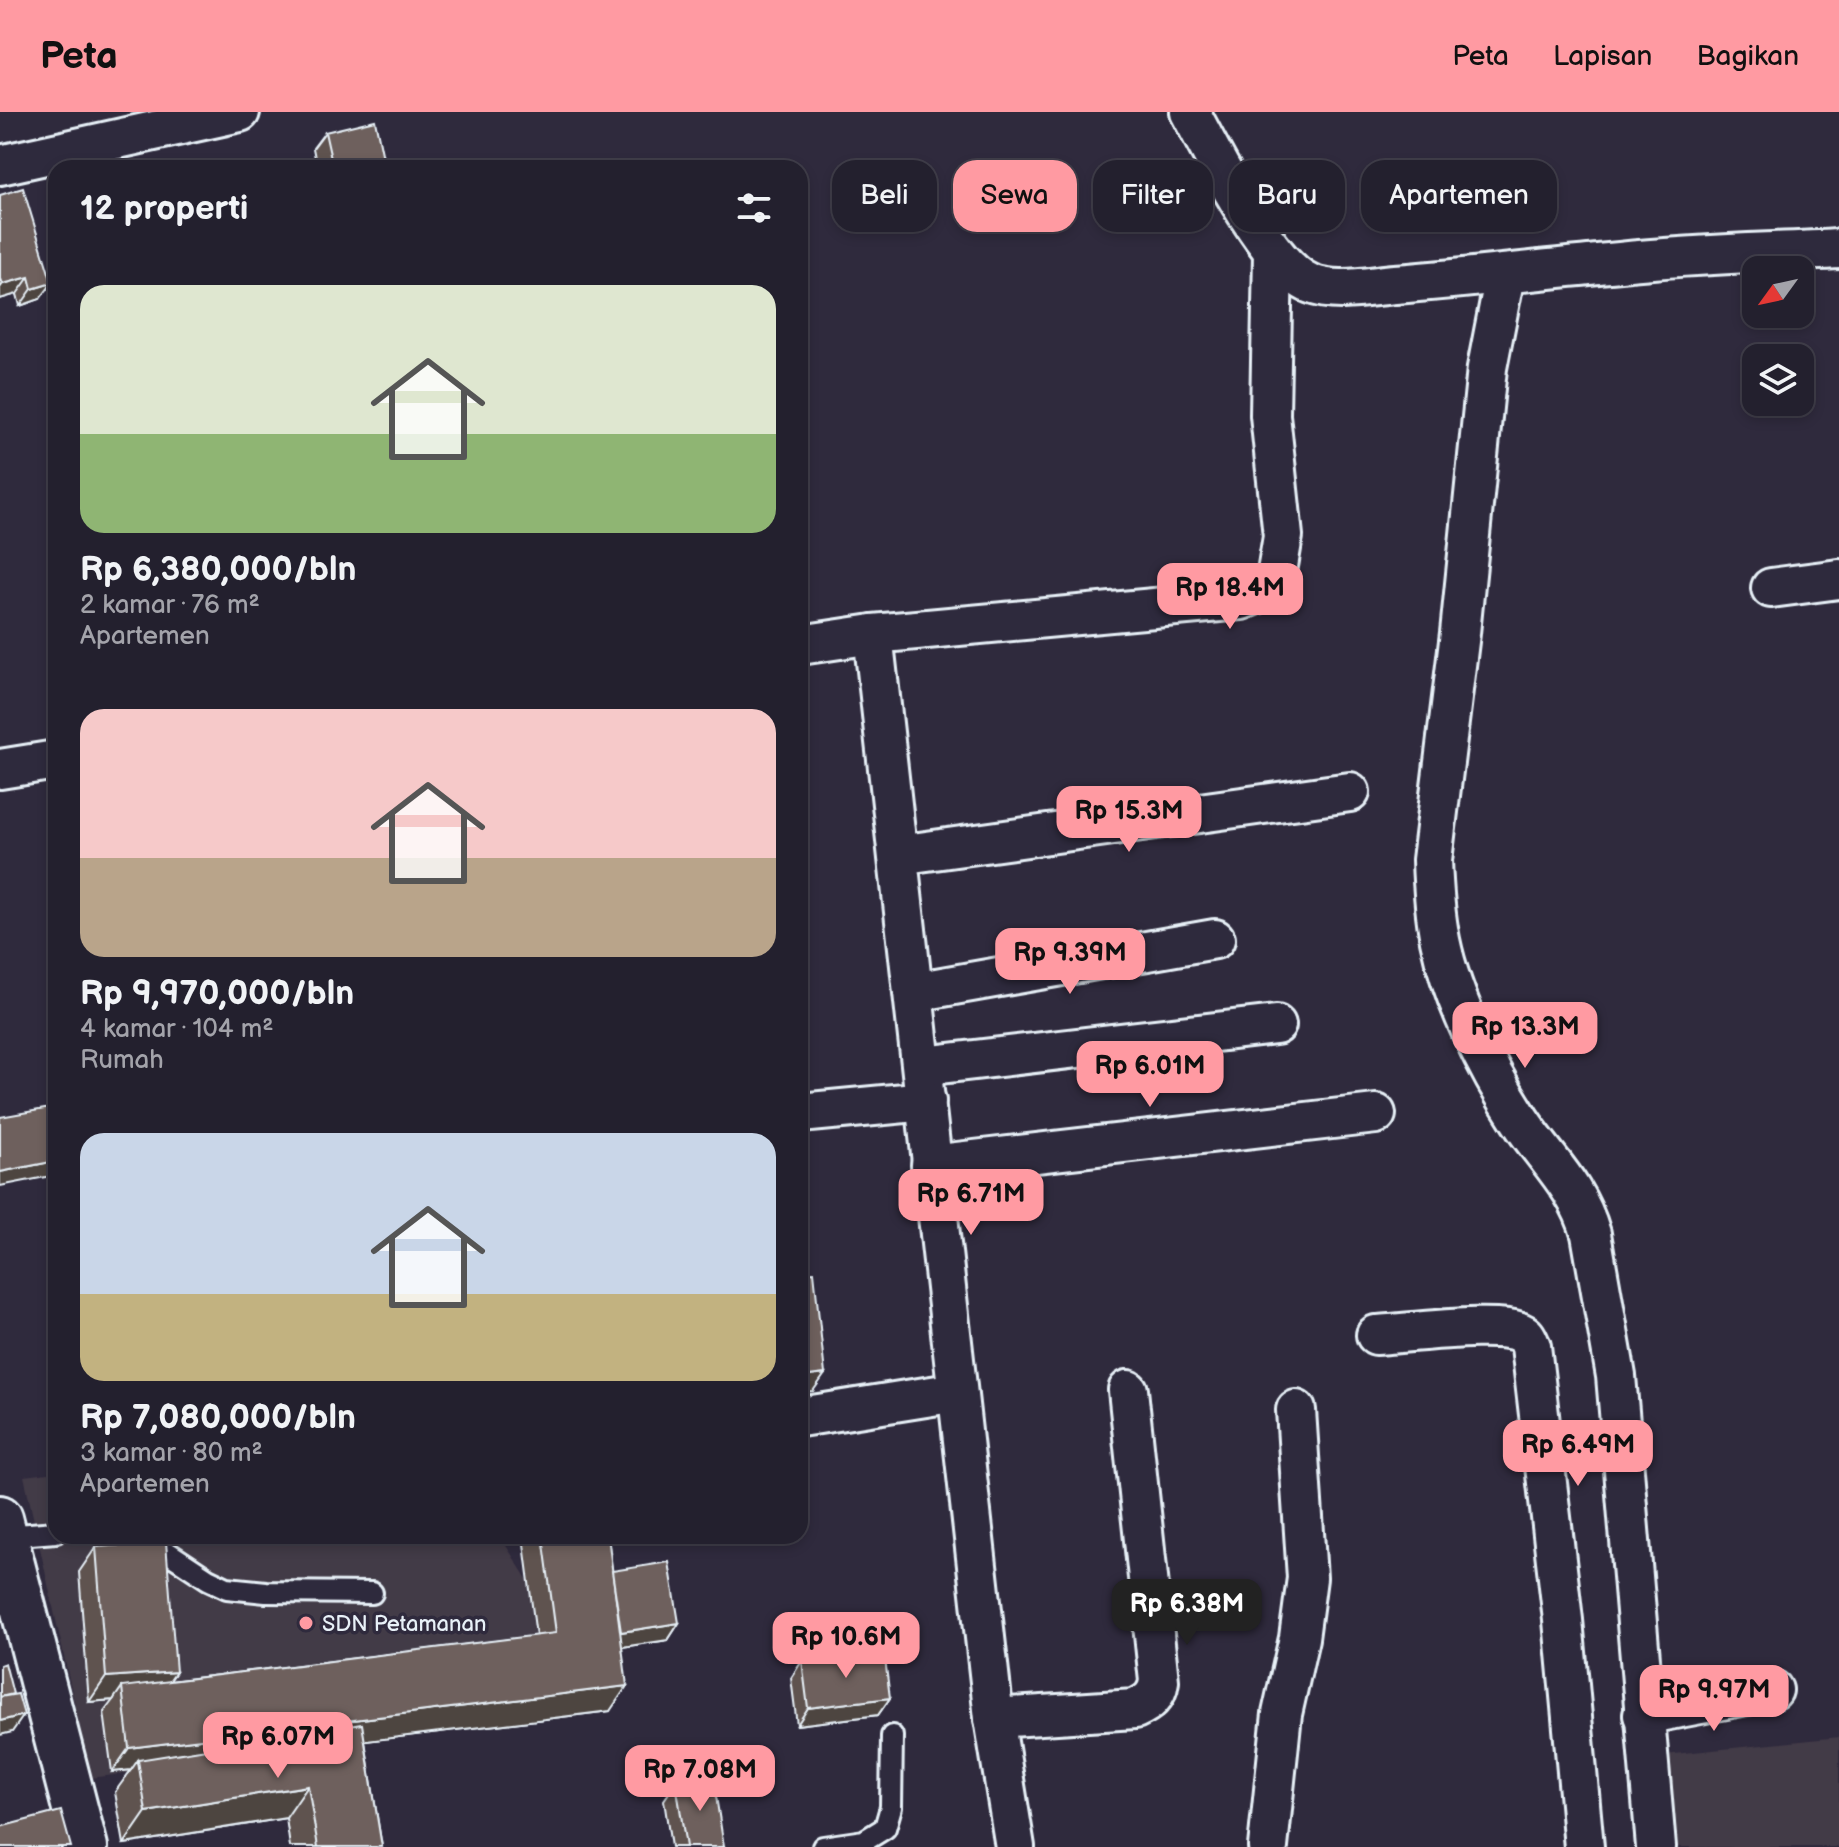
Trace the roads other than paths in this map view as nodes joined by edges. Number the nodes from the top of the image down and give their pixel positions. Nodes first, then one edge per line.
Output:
1 (240, 112) edge
2 (1190, 112) edge
3 (0, 165) edge
4 (1839, 249) edge
5 (1273, 253) junction
6 (1505, 275) junction
7 (1839, 579) edge
8 (1771, 588) dead end
9 (873, 634) junction
10 (808, 644) edge
11 (48, 761) edge
12 (0, 769) edge
13 (1350, 792) dead end
14 (898, 855) junction
15 (1215, 939) dead end
16 (914, 992) junction
17 (1276, 1025) dead end
18 (924, 1084) junction
19 (808, 1111) edge
20 (1376, 1114) dead end
21 (931, 1165) junction
22 (1376, 1335) dead end
23 (1128, 1390) dead end
24 (957, 1392) junction
25 (1296, 1410) dead end
26 (808, 1416) edge
27 (2, 1527) edge
28 (48, 1531) edge
29 (155, 1544) edge
30 (372, 1593) dead end
31 (1773, 1690) dead end
32 (1643, 1715) junction
33 (994, 1718) junction
34 (892, 1736) dead end
35 (85, 1847) edge
36 (823, 1847) edge
37 (1015, 1847) edge
38 (1268, 1847) edge
39 (1584, 1847) edge
40 (1656, 1847) edge

1 - 3 street
2 - 5 street
4 - 6 street
5 - 6 street
5 - 9 street
6 - 32 street
7 - 8 street
9 - 10 street
9 - 14 street
11 - 12 street
13 - 14 street
14 - 16 street
15 - 16 street
16 - 18 street
17 - 18 street
18 - 19 street
18 - 21 street
20 - 21 street
21 - 24 street
22 - 39 street
23 - 33 street
24 - 26 street
24 - 33 street
25 - 38 street
27 - 28 lane
27 - 35 main road
29 - 30 lane
31 - 32 street
32 - 40 street
33 - 37 street
34 - 36 lane

